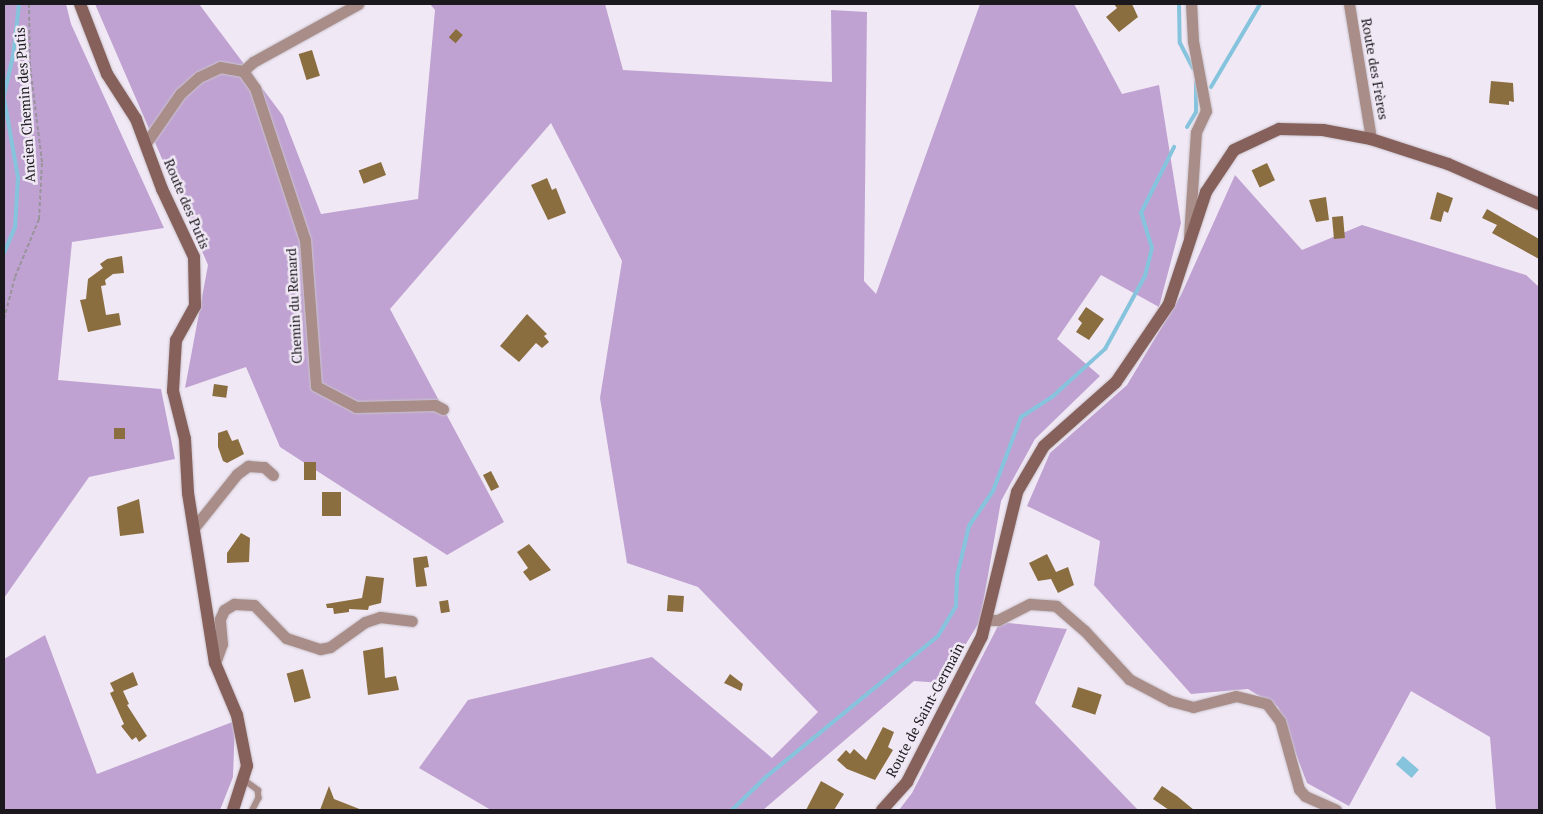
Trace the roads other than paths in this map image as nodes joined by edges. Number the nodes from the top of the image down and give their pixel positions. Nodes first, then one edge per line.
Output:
1 (80, 4) edge
2 (358, 4) edge
3 (1191, 4) edge
4 (1349, 4) edge
5 (243, 71) junction
6 (1371, 139) junction
7 (146, 143) junction
8 (1539, 204) edge
9 (1189, 244) junction
10 (443, 410) dead end
11 (273, 475) dead end
12 (193, 529) junction
13 (988, 620) junction
14 (412, 621) dead end
15 (214, 663) junction
16 (243, 779) junction
17 (233, 810) edge
18 (254, 810) edge
19 (882, 810) edge
20 (1336, 810) edge

1 - 7 street, Route des Putis
2 - 5 street
3 - 9 street
4 - 6 street, Route des Frères
5 - 7 street
5 - 10 street, Chemin du Renard
6 - 8 street, Route de Saint-Germain
6 - 9 street, Route de Saint-Germain
7 - 12 street, Route des Putis
9 - 13 street, Route de Saint-Germain
11 - 12 street
12 - 15 street, Route des Putis
13 - 19 street, Route de Saint-Germain
13 - 20 street
14 - 15 street
15 - 16 street, Route des Putis
16 - 17 street, Route des Putis
16 - 18 lane

